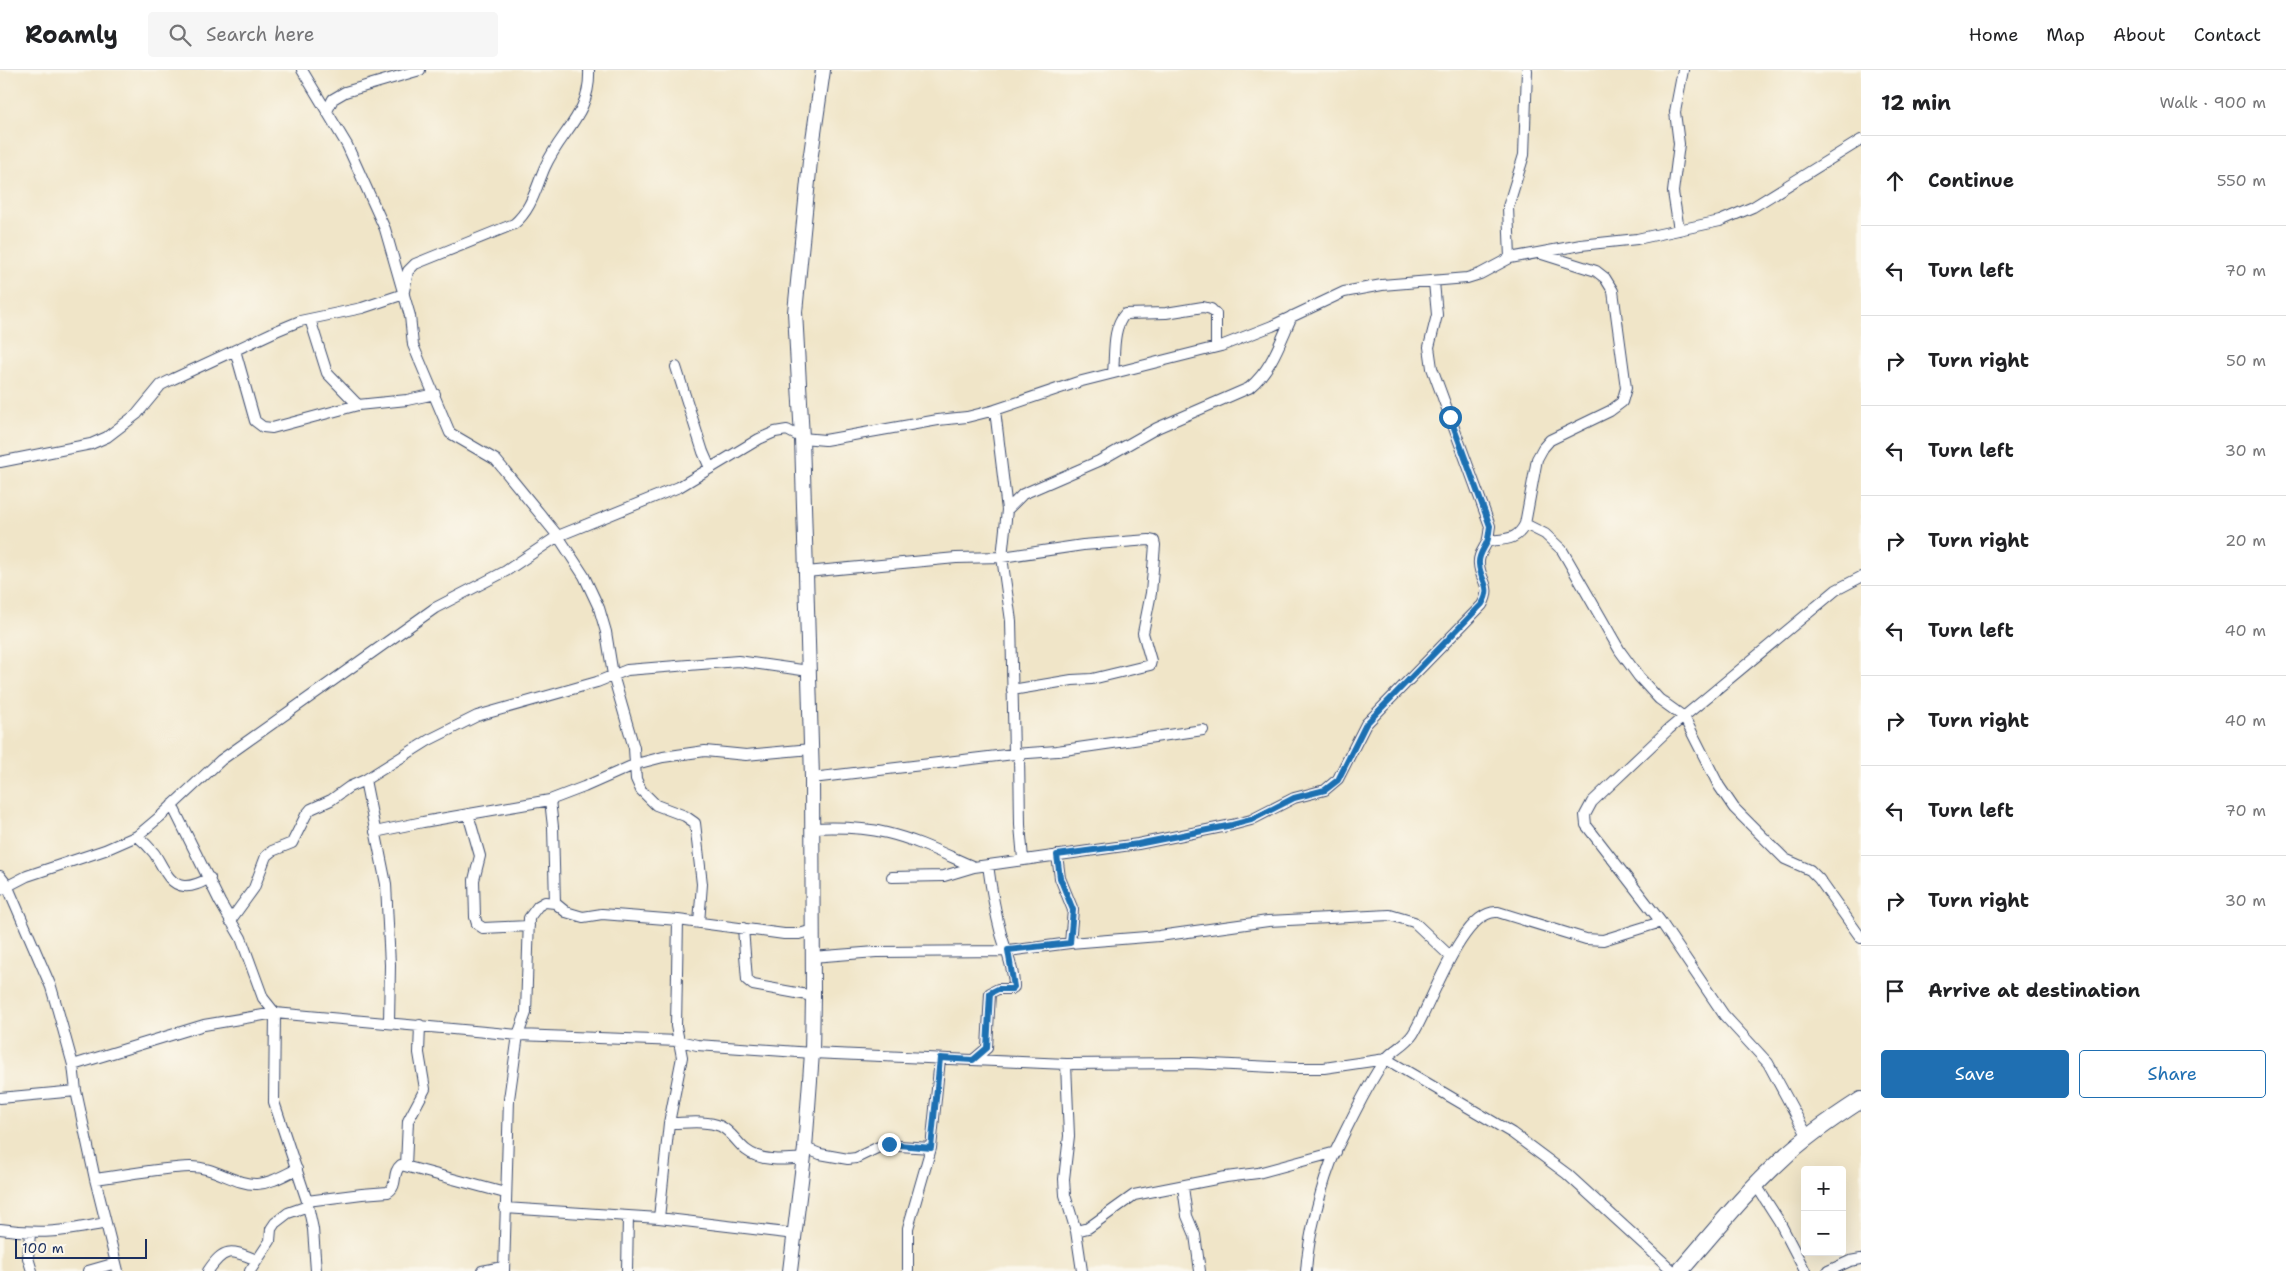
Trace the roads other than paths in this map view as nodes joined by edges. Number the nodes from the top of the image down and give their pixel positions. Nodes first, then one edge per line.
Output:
1 (302, 70) edge
2 (420, 70) edge
3 (590, 70) edge
4 (823, 70) edge
5 (1527, 70) edge
6 (1682, 70) edge
7 (327, 110) junction
8 (1861, 140) edge
9 (1679, 230) junction
10 (1542, 253) junction
11 (1510, 258) junction
12 (1434, 282) junction
13 (404, 294) junction
14 (1292, 316) junction
15 (310, 319) junction
16 (1272, 326) junction
17 (1283, 336) junction
18 (1216, 347) junction
19 (235, 350) junction
20 (676, 367) dead end
21 (1113, 373) junction
22 (435, 394) junction
23 (358, 405) junction
24 (995, 410) junction
25 (802, 438) junction
26 (0, 462) edge
27 (710, 468) junction
28 (1007, 510) junction
29 (1526, 524) junction
30 (558, 536) junction
31 (1488, 541) junction
32 (1002, 557) junction
33 (806, 572) junction
34 (1861, 577) edge
35 (808, 671) junction
36 (613, 675) junction
37 (1012, 690) junction
38 (1684, 717) junction
39 (1203, 730) dead end
40 (812, 750) junction
41 (1016, 754) junction
42 (636, 764) junction
43 (812, 778) junction
44 (365, 780) junction
45 (550, 800) junction
46 (172, 805) junction
47 (468, 814) junction
48 (813, 828) junction
49 (375, 832) junction
50 (137, 836) junction
51 (1057, 855) junction
52 (1023, 859) junction
53 (988, 865) junction
54 (974, 867) junction
55 (0, 876) edge
56 (892, 877) dead end
57 (210, 878) junction
58 (4, 888) edge
59 (555, 903) junction
60 (678, 920) junction
61 (230, 921) junction
62 (1661, 922) junction
63 (699, 923) junction
64 (529, 926) junction
65 (743, 928) junction
66 (813, 930) junction
67 (1002, 935) junction
68 (1861, 938) edge
69 (1070, 943) junction
70 (1008, 950) junction
71 (994, 951) junction
72 (1451, 956) junction
73 (812, 957) junction
74 (813, 996) junction
75 (274, 1013) junction
76 (389, 1022) junction
77 (420, 1025) junction
78 (518, 1036) junction
79 (679, 1041) junction
80 (812, 1053) junction
81 (940, 1058) junction
82 (1386, 1059) junction
83 (973, 1060) junction
84 (73, 1064) junction
85 (1066, 1064) junction
86 (76, 1091) junction
87 (0, 1098) edge
88 (1861, 1100) edge
89 (669, 1123) junction
90 (1808, 1137) junction
91 (931, 1148) junction
92 (1336, 1152) junction
93 (804, 1153) junction
94 (406, 1166) junction
95 (297, 1169) junction
96 (95, 1179) junction
97 (1756, 1185) junction
98 (1183, 1187) junction
99 (505, 1193) junction
100 (307, 1204) junction
101 (505, 1208) junction
102 (628, 1216) junction
103 (659, 1218) junction
104 (106, 1223) junction
105 (0, 1230) edge
106 (1076, 1231) junction
107 (30, 1233) junction
108 (795, 1234) junction
109 (1861, 1259) edge
110 (257, 1260) junction
111 (117, 1267) edge
112 (1687, 1268) edge
113 (504, 1269) edge
114 (32, 1271) edge
115 (88, 1271) edge
116 (208, 1271) edge
117 (250, 1271) edge
118 (316, 1271) edge
119 (482, 1271) edge
120 (627, 1271) edge
121 (790, 1271) edge
122 (908, 1271) edge
123 (1082, 1271) edge
124 (1200, 1271) edge
125 (1306, 1271) edge
126 (1673, 1271) edge
127 (1805, 1271) edge
128 (1828, 1271) edge

1 - 7 street
2 - 7 street
3 - 13 street
4 - 25 street
5 - 11 street
6 - 9 street
7 - 13 street
8 - 9 street
9 - 10 street
10 - 11 street
10 - 29 street
11 - 12 street
12 - 14 street
12 - 31 street
13 - 15 street
13 - 22 street
14 - 16 street
14 - 17 street
15 - 19 street
15 - 23 street
16 - 17 street
16 - 18 street
17 - 28 street
18 - 21 street
18 - 21 street
19 - 23 street
19 - 26 street
20 - 27 street
21 - 24 street
22 - 23 street
22 - 30 street
24 - 25 street
24 - 28 street
25 - 27 street
25 - 33 street
27 - 30 street
28 - 32 street
29 - 31 street
29 - 38 street
30 - 36 street
30 - 46 street
31 - 51 street
32 - 33 street
32 - 37 street
32 - 37 street
33 - 35 street
34 - 38 street
35 - 36 street
35 - 40 street
36 - 42 street
36 - 44 street
37 - 41 street
38 - 62 street
38 - 68 street
39 - 41 street
40 - 42 street
40 - 43 street
41 - 43 street
41 - 52 street
42 - 45 street
42 - 63 street
43 - 48 street
44 - 49 street
44 - 61 street
45 - 47 street
45 - 59 street
46 - 50 street
46 - 57 street
47 - 49 street
47 - 64 street
48 - 54 street
48 - 66 street
49 - 76 street
50 - 57 street
50 - 58 street
51 - 52 street
51 - 69 street
52 - 53 street
53 - 54 street
53 - 67 street
54 - 56 street
55 - 58 street
57 - 61 street
58 - 84 street
59 - 60 street
59 - 64 street
60 - 63 street
60 - 79 street
61 - 75 street
62 - 72 street
62 - 90 street
63 - 65 street
64 - 78 street
65 - 66 street
65 - 74 street
66 - 73 street
67 - 70 street
67 - 71 street
69 - 70 street
69 - 72 street
70 - 71 street
70 - 83 street
71 - 73 street
72 - 82 street
73 - 74 street
74 - 80 street
75 - 76 street
75 - 84 street
75 - 95 street
76 - 77 street
77 - 78 street
77 - 94 street
78 - 79 street
78 - 99 street
79 - 80 street
79 - 89 street
80 - 81 street
80 - 93 street
81 - 83 street
81 - 91 street
82 - 85 street
82 - 92 street
82 - 126 street
83 - 85 street
84 - 86 street
85 - 106 street
86 - 87 street
86 - 96 street
88 - 90 main road
89 - 93 street
89 - 103 street
90 - 97 main road
91 - 93 street
91 - 122 street
92 - 98 street
92 - 125 street
93 - 108 street
94 - 99 street
94 - 100 street
95 - 96 street
95 - 100 street
96 - 104 street
97 - 112 main road
97 - 127 street
98 - 106 street
98 - 124 street
99 - 101 street
100 - 110 street
100 - 118 street
101 - 102 street
101 - 113 street
102 - 103 street
102 - 120 street
103 - 108 street
104 - 107 street
104 - 111 street
105 - 107 street
106 - 123 street
107 - 114 street
108 - 121 street
109 - 128 street
110 - 116 street
110 - 117 street
111 - 115 street
113 - 119 street

